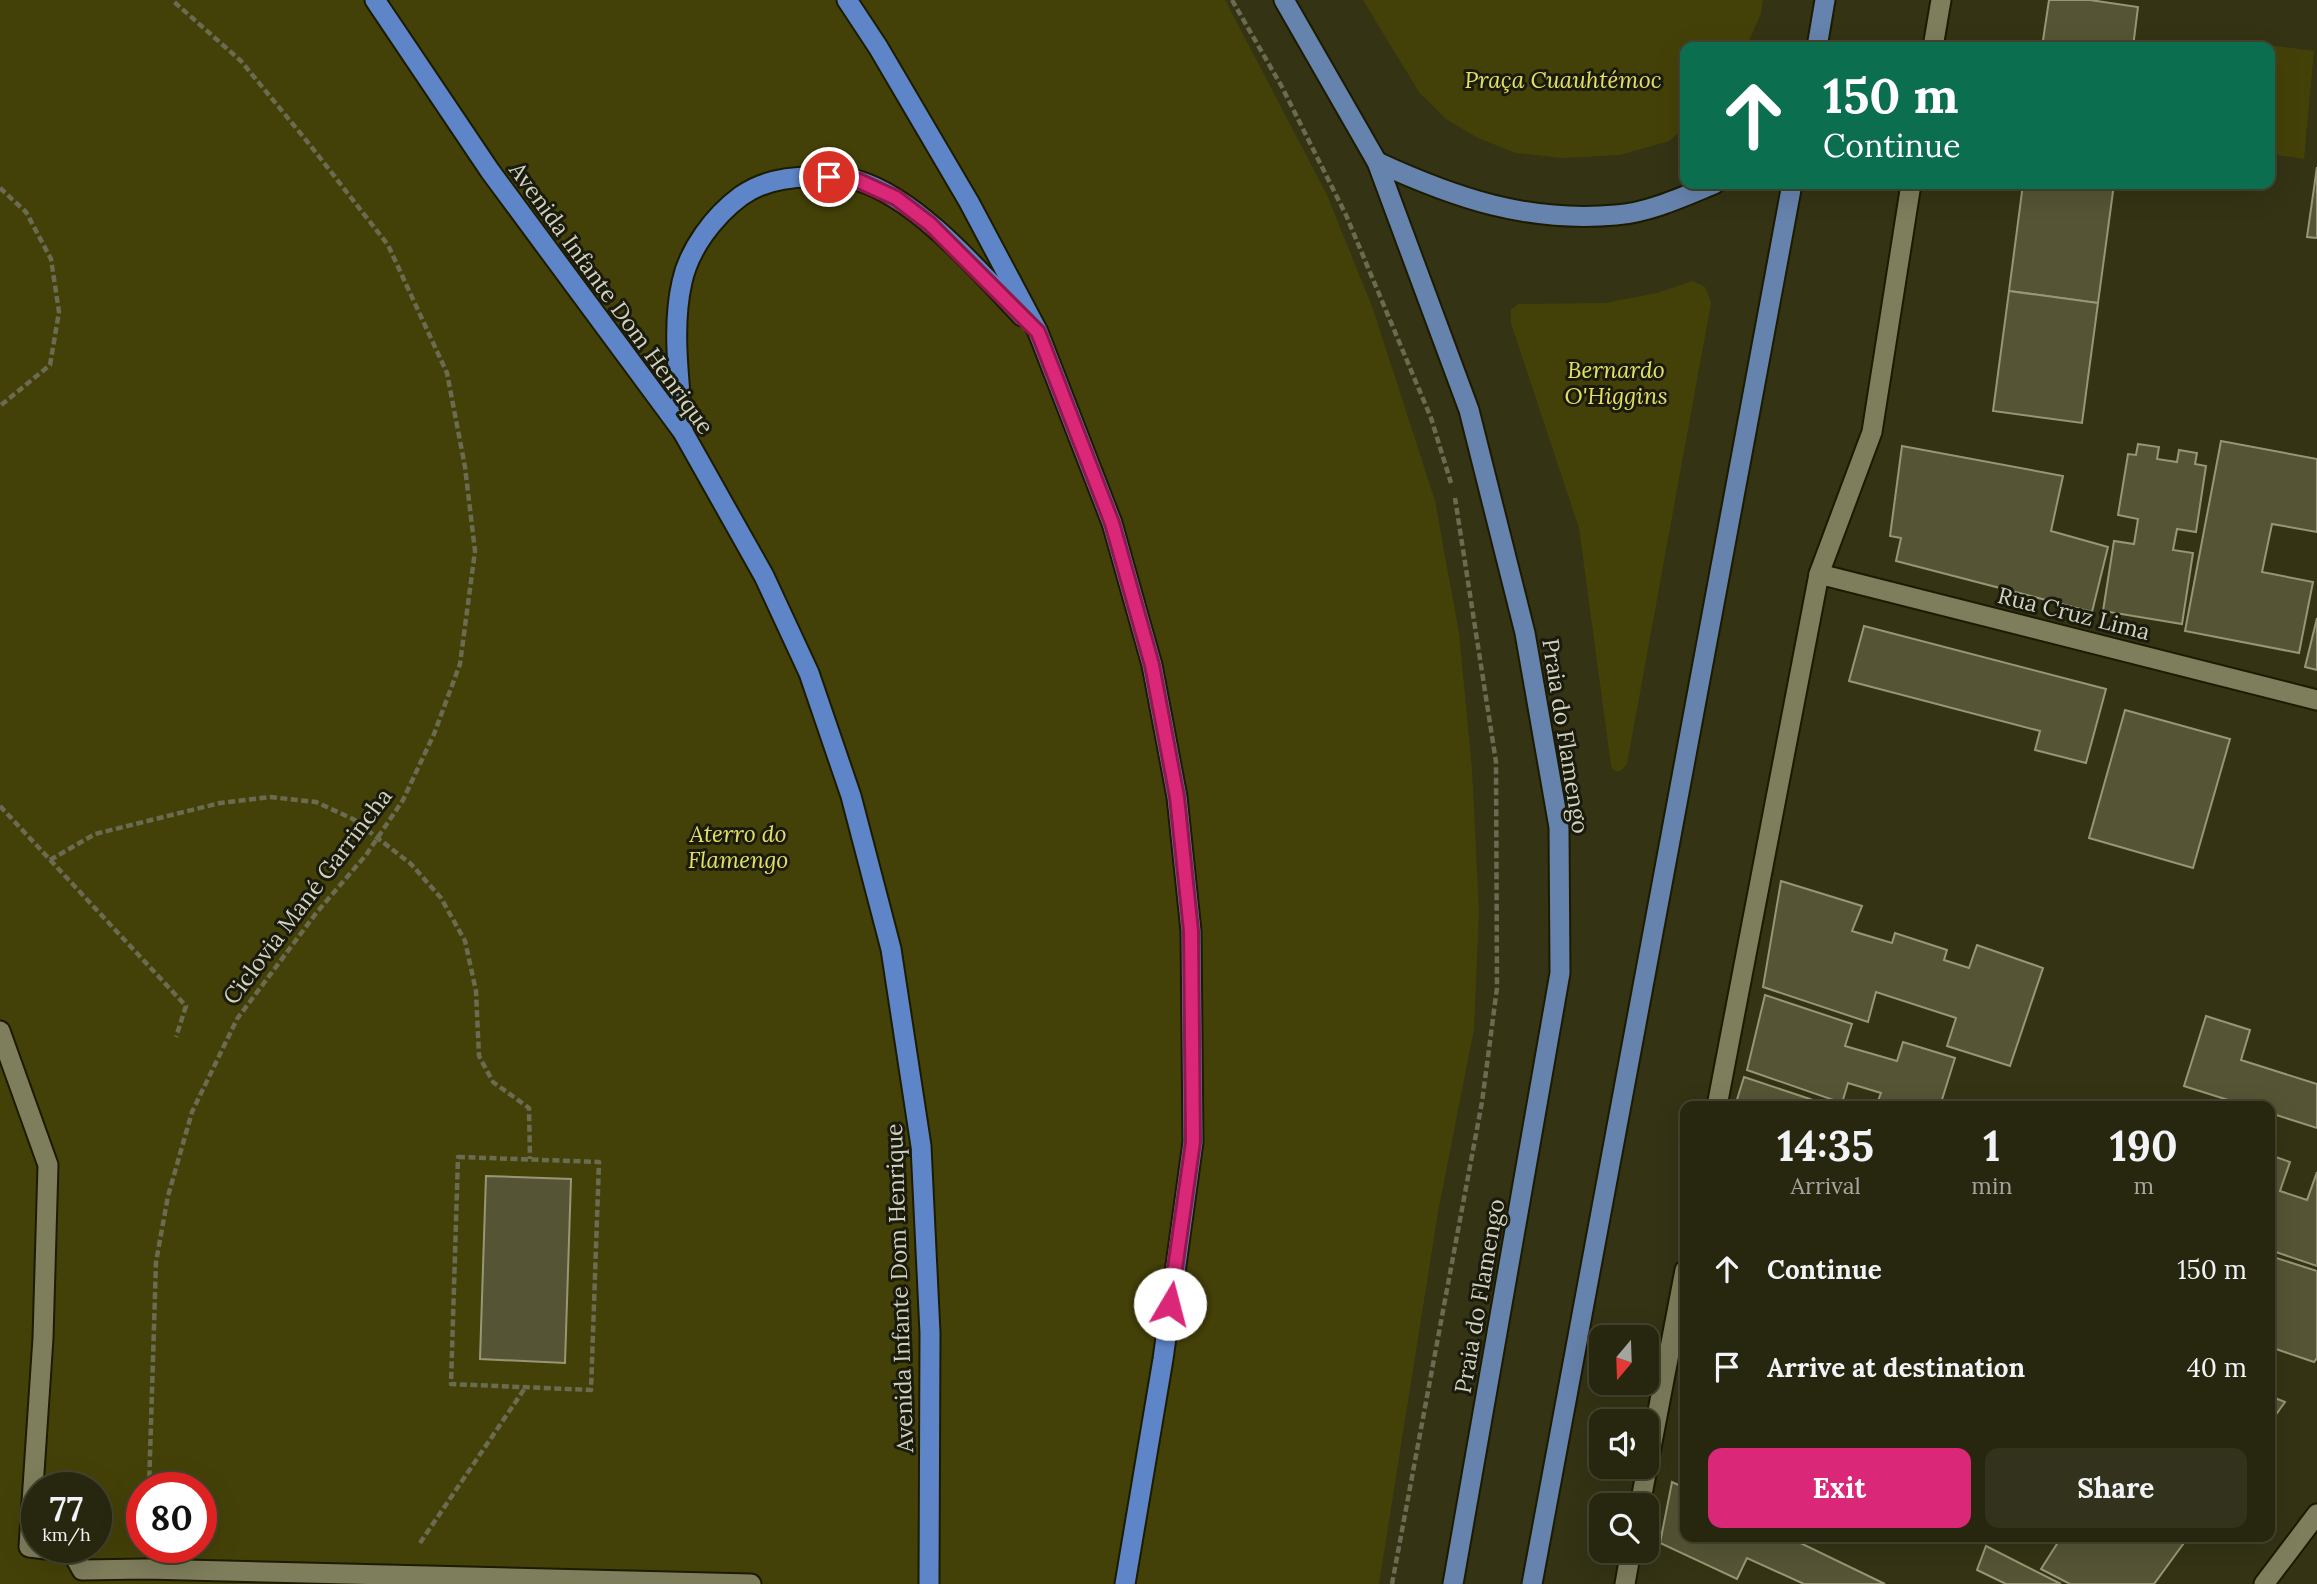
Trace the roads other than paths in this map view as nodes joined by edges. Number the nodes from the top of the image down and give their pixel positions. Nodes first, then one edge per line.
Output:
1 (374, 0) edge
2 (848, 0) edge
3 (1284, 0) edge
4 (1825, 0) edge
5 (1941, 0) edge
6 (1818, 42) edge
7 (1934, 42) edge
8 (1377, 162) junction
9 (1702, 189) edge
10 (1791, 189) edge
11 (1910, 189) edge
12 (1038, 332) junction
13 (683, 432) junction
14 (1819, 574) junction
15 (2317, 699) edge
16 (0, 1031) edge
17 (1718, 1101) edge
18 (1680, 1296) edge
19 (1642, 1493) edge
20 (2317, 1514) edge
21 (1629, 1563) edge
22 (751, 1584) edge
23 (929, 1584) edge
24 (1125, 1584) edge
25 (1453, 1584) edge
26 (1532, 1584) edge
27 (1625, 1584) edge
28 (2264, 1584) edge

1 - 13 highway, Avenida Infante Dom Henrique
2 - 12 highway
3 - 8 main road, Praia do Flamengo
4 - 6 main road
5 - 7 street
8 - 9 main road
8 - 25 main road, Praia do Flamengo
10 - 26 main road
11 - 14 street
12 - 13 highway
12 - 24 highway
13 - 23 highway, Avenida Infante Dom Henrique
14 - 15 street, Rua Cruz Lima
14 - 17 street
16 - 22 street
18 - 19 street
20 - 28 street
21 - 27 street

